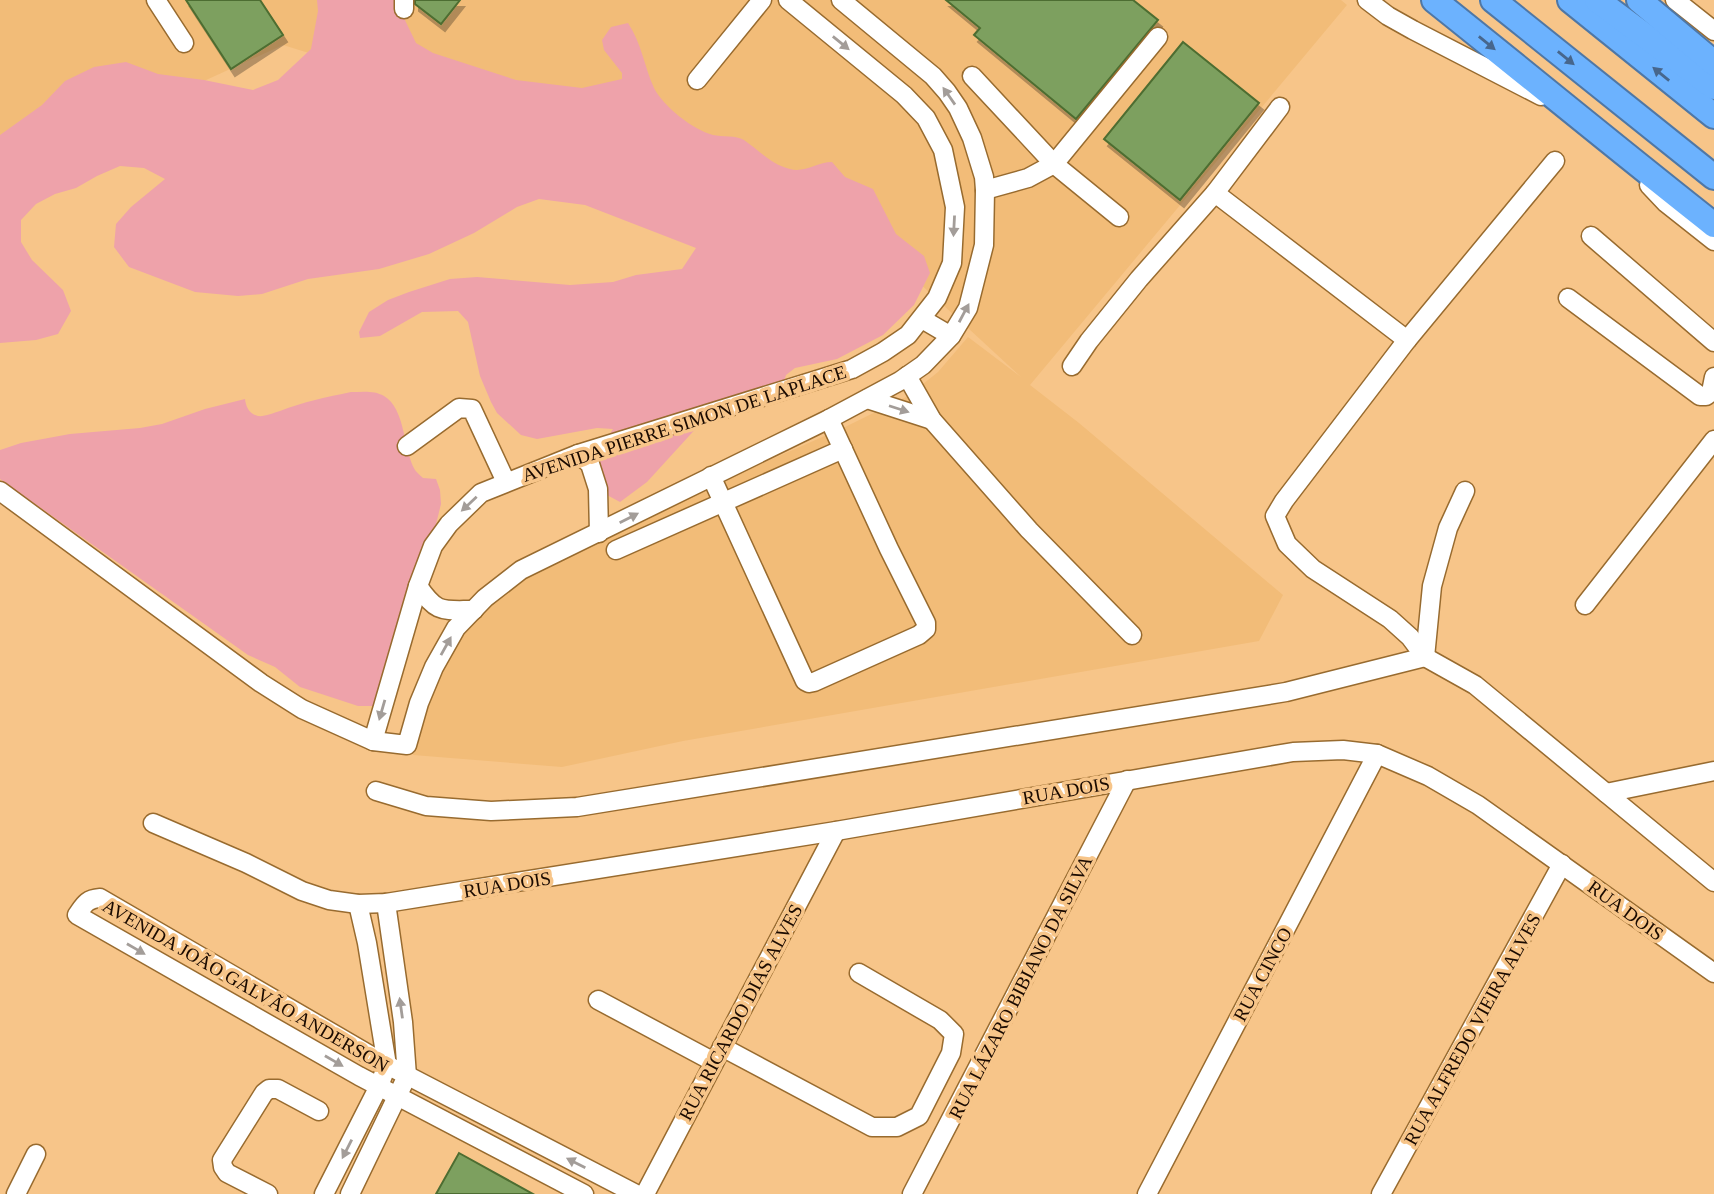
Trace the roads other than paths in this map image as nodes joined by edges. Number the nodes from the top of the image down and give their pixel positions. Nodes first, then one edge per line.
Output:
1 (156, 0) edge
2 (762, 0) edge
3 (788, 0) edge
4 (841, 0) edge
5 (1367, 0) edge
6 (1434, 0) edge
7 (1493, 0) edge
8 (1570, 0) edge
9 (1597, 0) edge
10 (1639, 0) edge
11 (1675, 0) edge
12 (1714, 31) edge
13 (1158, 37) dead end
14 (184, 43) dead end
15 (1714, 63) edge
16 (972, 76) dead end
17 (697, 80) dead end
18 (1714, 87) edge
19 (1280, 107) dead end
20 (1714, 116) edge
21 (1580, 117) junction
22 (1625, 155) junction
23 (1555, 161) dead end
24 (1054, 164) junction
25 (1714, 177) edge
26 (985, 190) junction
27 (1215, 193) junction
28 (1119, 217) dead end
29 (1714, 225) edge
30 (1591, 236) dead end
31 (1714, 241) edge
32 (1568, 298) dead end
33 (922, 318) junction
34 (951, 336) junction
35 (1407, 340) junction
36 (1714, 342) edge
37 (1072, 366) dead end
38 (907, 376) junction
39 (1714, 377) edge
40 (867, 399) junction
41 (1710, 401) edge
42 (829, 419) junction
43 (932, 420) junction
44 (1714, 440) edge
45 (777, 444) junction
46 (407, 446) dead end
47 (843, 449) junction
48 (578, 454) junction
49 (791, 472) junction
50 (711, 476) junction
51 (506, 482) junction
52 (0, 491) edge
53 (1465, 491) dead end
54 (724, 502) junction
55 (653, 506) junction
56 (663, 529) junction
57 (599, 533) junction
58 (616, 551) dead end
59 (418, 586) junction
60 (1585, 605) dead end
61 (474, 610) junction
62 (1132, 635) dead end
63 (1425, 657) junction
64 (373, 741) junction
65 (1377, 754) junction
66 (1714, 771) edge
67 (1127, 780) junction
68 (376, 791) dead end
69 (1606, 793) junction
70 (153, 823) dead end
71 (836, 831) junction
72 (1562, 864) junction
73 (1714, 882) edge
74 (386, 903) junction
75 (358, 904) junction
76 (859, 973) dead end
77 (1714, 974) edge
78 (598, 1000) dead end
79 (718, 1054) junction
80 (387, 1065) junction
81 (407, 1076) junction
82 (379, 1086) junction
83 (398, 1097) junction
84 (319, 1111) dead end
85 (36, 1154) dead end
86 (330, 1192) edge
87 (16, 1194) edge
88 (268, 1194) edge
89 (350, 1194) edge
90 (584, 1194) edge
91 (636, 1194) edge
92 (645, 1194) edge
93 (912, 1194) edge
94 (1147, 1194) edge
95 (1381, 1194) edge

1 - 14 street
2 - 17 street
3 -> 33 street, AVENIDA PIERRE SIMON DE LAPLACE
26 -> 4 street, AVENIDA PIERRE SIMON DE LAPLACE
5 - 21 street
6 -> 21 highway
7 -> 25 highway
20 -> 8 highway
9 - 18 highway
10 - 15 highway
11 - 12 street
13 - 24 street
16 - 24 street
19 - 27 street
21 - 22 highway
22 - 29 highway
22 - 31 street
23 - 35 street
24 - 26 street
24 - 28 street
34 -> 26 street, AVENIDA PIERRE SIMON DE LAPLACE
27 - 35 street
27 - 37 street
30 - 36 street
32 - 41 street
33 - 34 street
33 - 48 street, AVENIDA PIERRE SIMON DE LAPLACE
34 - 38 street, AVENIDA PIERRE SIMON DE LAPLACE
35 - 63 street
38 - 40 street, AVENIDA PIERRE SIMON DE LAPLACE
38 - 43 street
39 - 41 street
40 - 42 street, AVENIDA PIERRE SIMON DE LAPLACE
40 -> 43 street
42 - 45 street, AVENIDA PIERRE SIMON DE LAPLACE
42 - 47 street
43 - 62 street
44 - 60 street
45 - 49 street
45 - 50 street, AVENIDA PIERRE SIMON DE LAPLACE
46 - 51 street
47 - 49 street
47 - 54 street
48 - 51 street, AVENIDA PIERRE SIMON DE LAPLACE
48 - 57 street
49 - 54 street
50 - 54 street
50 - 55 street, AVENIDA PIERRE SIMON DE LAPLACE
51 -> 59 street, AVENIDA PIERRE SIMON DE LAPLACE
52 - 64 street, AVENIDA PIERRE SIMON DE LAPLACE
53 - 63 street
54 - 56 street
55 - 56 street
57 -> 55 street, AVENIDA PIERRE SIMON DE LAPLACE
56 - 58 street
57 - 61 street, AVENIDA PIERRE SIMON DE LAPLACE
59 - 61 street
59 -> 64 street, AVENIDA PIERRE SIMON DE LAPLACE
64 -> 61 street, AVENIDA PIERRE SIMON DE LAPLACE
63 - 68 street
63 - 69 street
65 - 67 street, RUA DOIS
65 - 72 street, RUA DOIS
65 - 94 street, RUA CINCO
66 - 69 street
67 - 71 street, RUA DOIS
67 - 93 street, RUA LÁZARO BIBIANO DA SILVA
69 - 73 street
70 - 75 street, RUA DOIS
71 - 74 street, RUA DOIS
71 - 79 street, RUA RICARDO DIAS ALVES
72 - 77 street, RUA DOIS
72 - 95 street, RUA ALFREDO VIEIRA ALVES
74 - 75 street, RUA DOIS
81 -> 74 street
75 - 80 street
76 - 79 street
78 - 79 street
79 - 92 street, RUA RICARDO DIAS ALVES
80 - 81 street, AVENIDA JOÃO GALVÃO ANDERSON
80 - 82 street
80 -> 82 street, AVENIDA JOÃO GALVÃO ANDERSON
81 - 83 street
91 -> 81 street, AVENIDA JOÃO GALVÃO ANDERSON
82 - 83 street, AVENIDA JOÃO GALVÃO ANDERSON
82 -> 86 street
83 - 89 street
83 - 90 street, AVENIDA JOÃO GALVÃO ANDERSON
84 - 88 street
85 - 87 street

